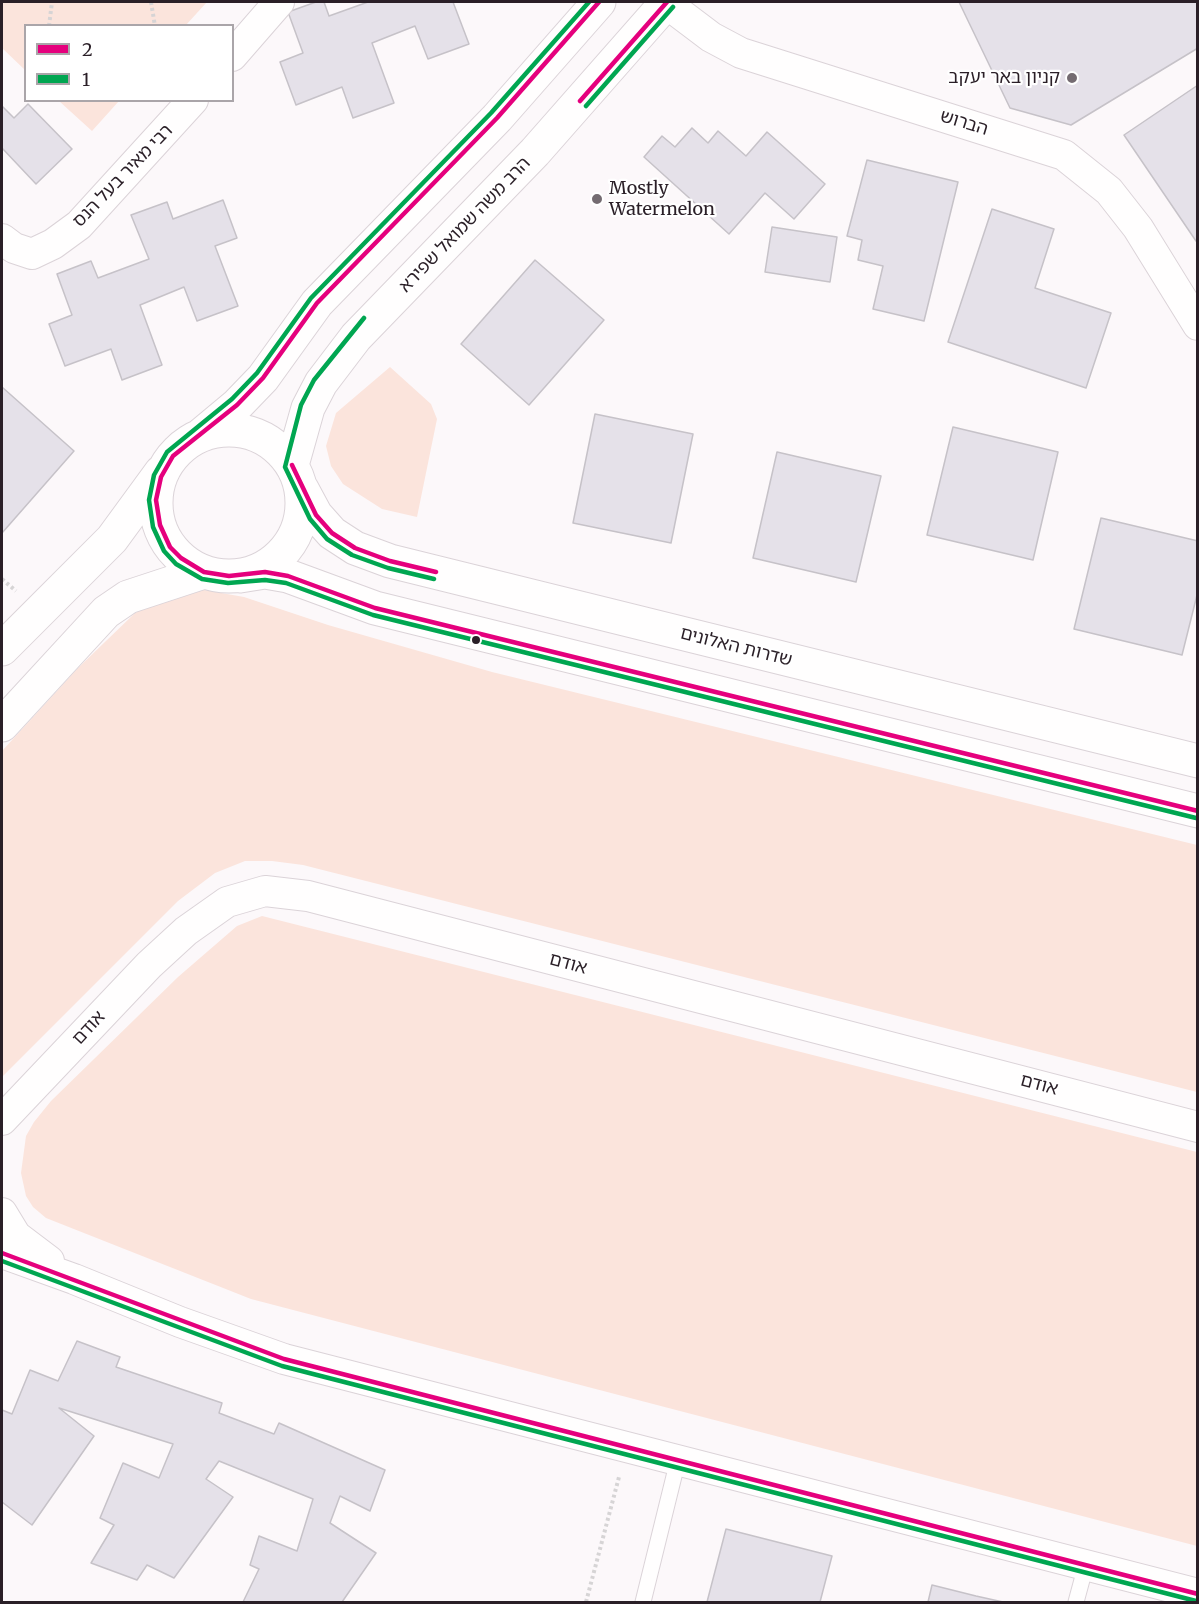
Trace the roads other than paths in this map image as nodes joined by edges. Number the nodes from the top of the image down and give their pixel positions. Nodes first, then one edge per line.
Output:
1 (279, 2) edge
2 (599, 2) edge
3 (666, 2) edge
4 (234, 54) edge
5 (191, 102) edge
6 (6, 250) edge
7 (1197, 325) edge
8 (201, 435) junction
9 (173, 456) junction
10 (297, 477) junction
11 (204, 572) junction
12 (240, 576) junction
13 (2, 649) edge
14 (2, 725) edge
15 (1197, 761) edge
16 (1197, 811) edge
17 (6, 1120) edge
18 (1197, 1126) edge
19 (2, 1213) edge
20 (2, 1253) edge
21 (74, 1278) junction
22 (678, 1460) junction
23 (1086, 1565) junction
24 (1197, 1594) edge
25 (644, 1602) edge
26 (1076, 1602) edge

1 - 4 street
2 - 8 main road
3 - 7 street, הברוש
3 - 10 main road, הרב משה שמואל שפירא
5 - 6 street, רבי מאיר בעל הנס
8 - 9 main road
8 - 10 main road
9 - 11 main road
9 - 13 main road
10 - 12 main road
10 - 15 main road, שדרות האלונים
11 - 12 main road
11 - 14 main road
12 - 16 main road
17 - 18 street, אודם
19 - 21 street
20 - 21 street
21 - 22 street
22 - 23 street
22 - 25 lane
23 - 24 street
23 - 26 lane

